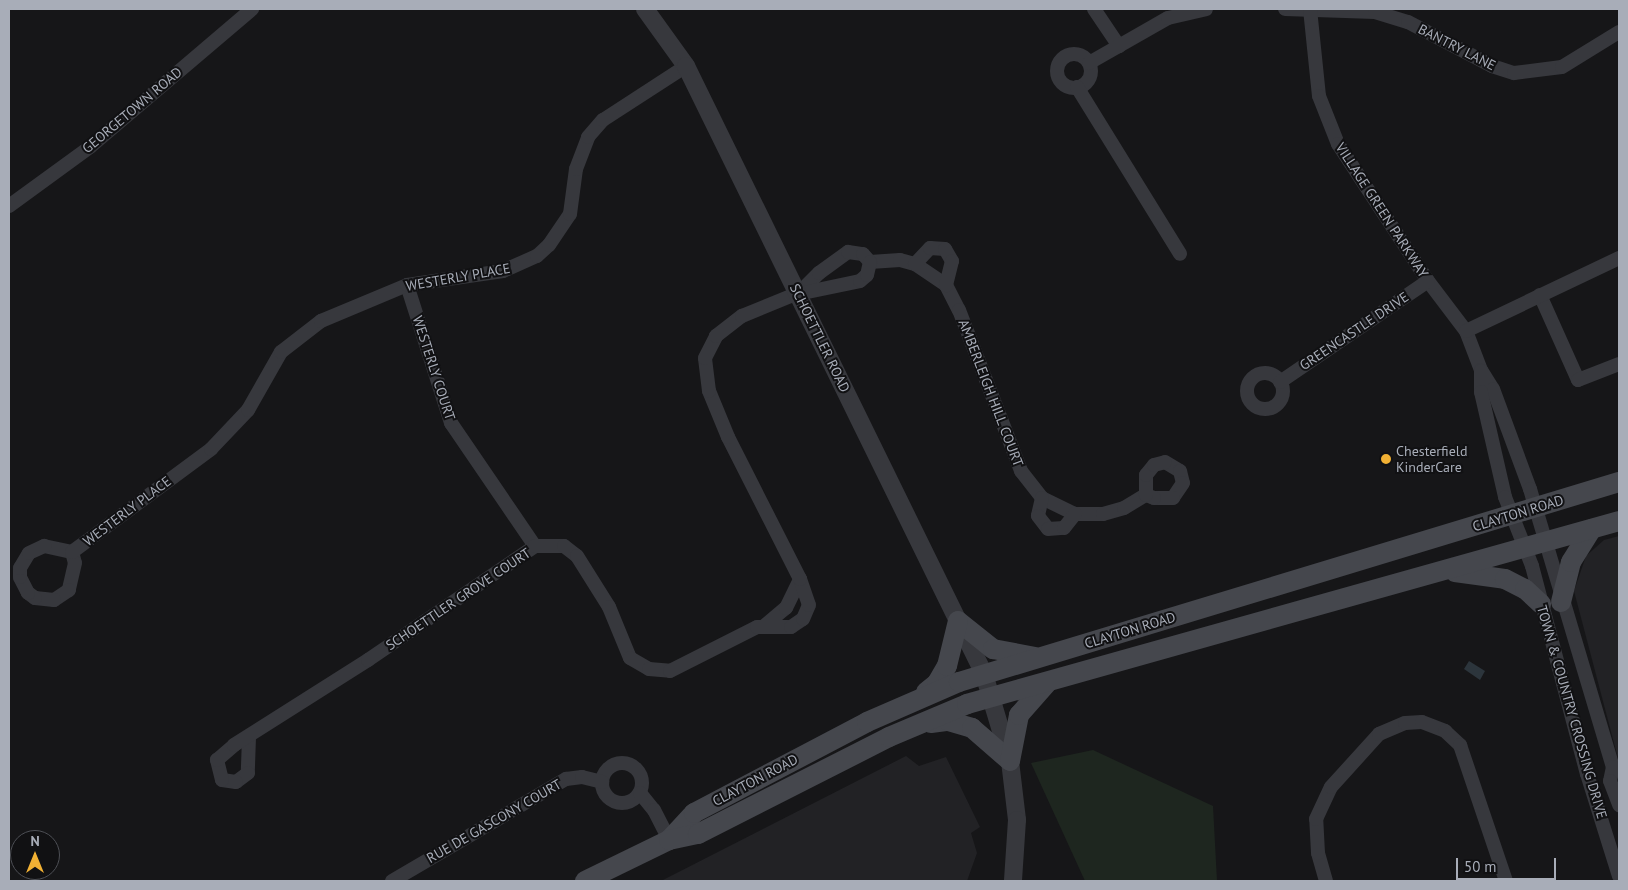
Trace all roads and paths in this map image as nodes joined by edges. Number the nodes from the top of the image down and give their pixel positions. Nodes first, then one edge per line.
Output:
1 (252, 9) edge
2 (645, 9) edge
3 (1094, 9) edge
4 (1206, 9) edge
5 (1285, 9) edge
6 (1310, 9) edge
7 (1166, 13) edge
8 (1619, 32) edge
9 (1119, 46) junction
10 (1089, 63) junction
11 (686, 66) junction
12 (1077, 87) junction
13 (9, 206) edge
14 (1180, 254) dead end
15 (1619, 258) edge
16 (870, 262) junction
17 (915, 264) junction
18 (1428, 281) junction
19 (407, 285) junction
20 (946, 285) junction
21 (798, 293) junction
22 (1540, 295) junction
23 (1466, 331) junction
24 (1619, 364) edge
25 (1481, 370) junction
26 (1280, 382) dead end
27 (1619, 482) edge
28 (1146, 495) dead end
29 (1042, 498) junction
30 (1535, 508) junction
31 (1075, 514) junction
32 (1511, 515) junction
33 (1619, 521) edge
34 (1592, 529) junction
35 (1544, 542) junction
36 (535, 546) junction
37 (1524, 548) junction
38 (72, 552) junction
39 (1440, 572) junction
40 (800, 579) junction
41 (1561, 602) junction
42 (1542, 604) junction
43 (958, 621) junction
44 (762, 627) junction
45 (1040, 657) junction
46 (984, 674) junction
47 (1048, 682) junction
48 (992, 696) junction
49 (918, 698) junction
50 (918, 723) junction
51 (249, 737) dead end
52 (1010, 761) junction
53 (602, 782) junction
54 (640, 794) junction
55 (1619, 805) edge
56 (669, 840) junction
57 (1619, 876) edge
58 (392, 881) edge
59 (585, 881) edge
60 (1012, 881) edge
61 (1326, 881) edge
62 (1506, 881) edge

1 - 13 street, GEORGETOWN ROAD
2 - 11 street, SCHOETTLER ROAD
3 - 9 street
4 - 7 street
5 - 6 street, BANTRY LANE
6 - 8 street, BANTRY LANE
6 - 18 street, VILLAGE GREEN PARKWAY
7 - 9 street
9 - 10 street
10 - 12 street
10 - 12 street
11 - 19 street, WESTERLY PLACE
11 - 21 street, SCHOETTLER ROAD
12 - 14 street
15 - 22 street
16 - 17 street, AMBERLEIGH HILL COURT
16 - 21 street
16 - 21 street, AMBERLEIGH HILL COURT
17 - 20 street, AMBERLEIGH HILL COURT
17 - 20 street
18 - 23 street, VILLAGE GREEN PARKWAY
18 - 26 street, GREENCASTLE DRIVE
19 - 36 street, WESTERLY COURT
19 - 38 street, WESTERLY PLACE
20 - 29 street, AMBERLEIGH HILL COURT
21 - 40 street, SCHOETTLER GROVE COURT
21 - 43 street, SCHOETTLER ROAD
22 - 23 street
22 - 24 street
23 - 25 street, VILLAGE GREEN PARKWAY
25 - 30 street, VILLAGE GREEN PARKWAY
25 - 32 street, VILLAGE GREEN PARKWAY
27 - 30 main road, CLAYTON ROAD
28 - 31 street, AMBERLEIGH HILL COURT
29 - 31 street, AMBERLEIGH HILL COURT
29 - 31 street
30 - 32 main road, CLAYTON ROAD
30 - 35 street, VILLAGE GREEN PARKWAY
32 - 37 street, VILLAGE GREEN PARKWAY
32 - 45 main road, CLAYTON ROAD
33 - 34 main road, CLAYTON ROAD
34 - 35 main road, CLAYTON ROAD
34 - 41 main road
35 - 37 main road, CLAYTON ROAD
35 - 41 street, TOWN & COUNTRY CROSSING DRIVE
36 - 44 street, SCHOETTLER GROVE COURT
36 - 51 street, SCHOETTLER GROVE COURT
37 - 39 main road, CLAYTON ROAD
37 - 42 street, TOWN & COUNTRY CROSSING DRIVE
38 - 38 street, WESTERLY PLACE
39 - 42 main road
39 - 47 main road, CLAYTON ROAD
40 - 44 street, SCHOETTLER GROVE COURT
40 - 44 street, SCHOETTLER GROVE COURT
41 - 55 street, TOWN & COUNTRY CROSSING DRIVE
42 - 57 street, TOWN & COUNTRY CROSSING DRIVE
43 - 45 main road
43 - 46 street, SCHOETTLER ROAD
43 - 49 main road
45 - 46 main road, CLAYTON ROAD
46 - 48 street, SCHOETTLER ROAD
46 - 49 main road, CLAYTON ROAD
47 - 48 main road, CLAYTON ROAD
47 - 52 main road
48 - 50 main road, CLAYTON ROAD
48 - 52 street, SCHOETTLER ROAD
49 - 56 main road, CLAYTON ROAD
50 - 52 main road
50 - 56 main road, CLAYTON ROAD
52 - 60 street, SCHOETTLER ROAD
53 - 54 street
53 - 54 street
53 - 58 street, RUE DE GASCONY COURT
54 - 56 street
56 - 59 main road, CLAYTON ROAD
61 - 62 street

